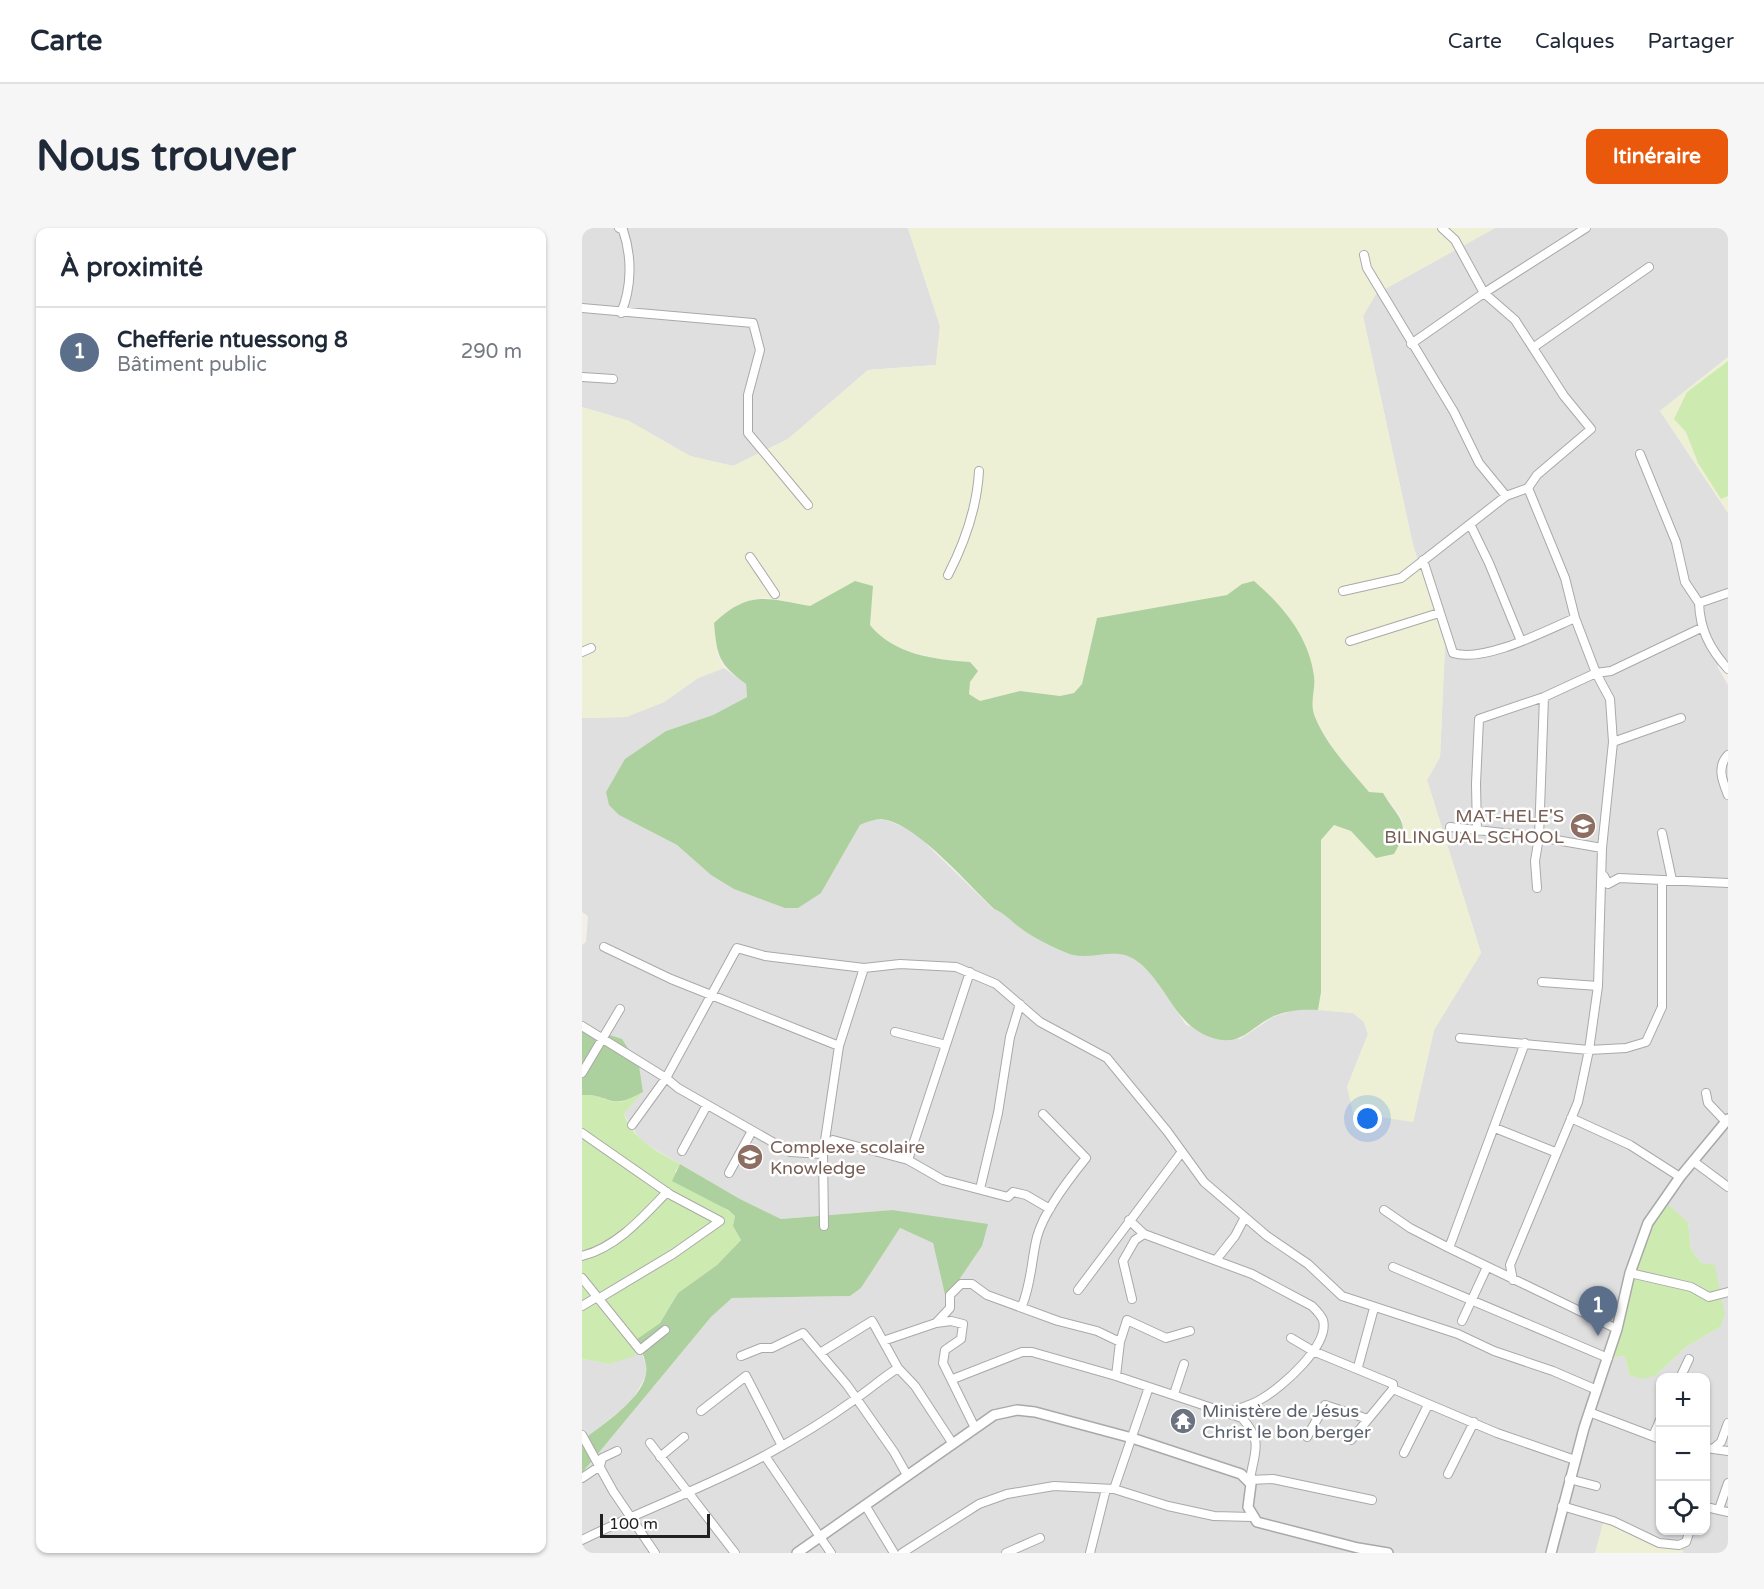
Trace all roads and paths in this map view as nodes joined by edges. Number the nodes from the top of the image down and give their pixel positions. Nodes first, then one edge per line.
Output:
1 (619, 228) edge
2 (1442, 228) edge
3 (1586, 228) edge
4 (1364, 255) dead end
5 (1649, 267) dead end
6 (1484, 293) junction
7 (582, 308) edge
8 (621, 313) junction
9 (1410, 344) junction
10 (1534, 346) junction
11 (582, 378) edge
12 (614, 379) dead end
13 (1640, 454) dead end
14 (979, 471) dead end
15 (1528, 488) junction
16 (1506, 496) junction
17 (808, 505) dead end
18 (1470, 524) junction
19 (750, 557) dead end
20 (1423, 560) junction
21 (948, 574) dead end
22 (1343, 591) dead end
23 (1728, 593) edge
24 (775, 594) dead end
25 (1699, 603) junction
26 (1439, 613) junction
27 (1575, 618) junction
28 (1701, 628) junction
29 (1350, 641) dead end
30 (1521, 641) junction
31 (591, 648) dead end
32 (582, 652) edge
33 (1728, 669) edge
34 (1596, 673) junction
35 (1544, 697) junction
36 (1681, 718) dead end
37 (1613, 742) junction
38 (1728, 755) edge
39 (1728, 795) edge
40 (1450, 827) dead end
41 (1477, 831) junction
42 (1662, 833) dead end
43 (1539, 837) junction
44 (1602, 848) junction
45 (1603, 875) junction
46 (1662, 880) junction
47 (1672, 880) junction
48 (1728, 883) edge
49 (1537, 888) dead end
50 (604, 947) dead end
51 (864, 968) junction
52 (970, 972) junction
53 (1542, 982) dead end
54 (1598, 986) junction
55 (711, 995) junction
56 (1020, 1004) junction
57 (620, 1009) dead end
58 (582, 1026) edge
59 (895, 1032) dead end
60 (602, 1038) junction
61 (1460, 1038) dead end
62 (1525, 1043) junction
63 (946, 1045) junction
64 (839, 1046) junction
65 (1589, 1050) junction
66 (582, 1073) edge
67 (666, 1078) junction
68 (1706, 1093) dead end
69 (707, 1105) junction
70 (1043, 1114) dead end
71 (1571, 1118) junction
72 (1727, 1121) edge
73 (632, 1125) dead end
74 (1495, 1128) junction
75 (752, 1131) junction
76 (582, 1133) edge
77 (682, 1151) dead end
78 (1556, 1152) junction
79 (1181, 1153) junction
80 (823, 1154) junction
81 (908, 1160) junction
82 (1693, 1161) junction
83 (729, 1173) dead end
84 (1680, 1177) junction
85 (1728, 1187) edge
86 (980, 1189) junction
87 (667, 1192) junction
88 (1050, 1209) junction
89 (1384, 1210) dead end
90 (1245, 1217) junction
91 (1129, 1220) junction
92 (824, 1226) dead end
93 (1144, 1234) junction
94 (1449, 1248) junction
95 (582, 1256) edge
96 (1216, 1260) junction
97 (1393, 1267) dead end
98 (1487, 1267) junction
99 (1630, 1273) junction
100 (582, 1278) edge
101 (1513, 1280) junction
102 (1078, 1290) dead end
103 (1728, 1292) edge
104 (597, 1298) junction
105 (1132, 1299) dead end
106 (1470, 1299) junction
107 (582, 1306) edge
108 (1022, 1306) junction
109 (1374, 1308) junction
110 (1462, 1321) dead end
111 (936, 1323) junction
112 (1617, 1329) junction
113 (665, 1330) dead end
114 (1190, 1331) dead end
115 (1291, 1338) dead end
116 (883, 1341) junction
117 (1120, 1342) junction
118 (1313, 1351) junction
119 (820, 1353) junction
120 (741, 1356) dead end
121 (1608, 1358) junction
122 (1689, 1359) dead end
123 (1184, 1364) dead end
124 (898, 1368) junction
125 (1358, 1368) junction
126 (1682, 1373) edge
127 (1116, 1376) junction
128 (952, 1379) junction
129 (1149, 1387) junction
130 (1393, 1389) junction
131 (1597, 1390) junction
132 (1174, 1394) junction
133 (856, 1399) junction
134 (1428, 1405) junction
135 (701, 1412) dead end
136 (1228, 1412) junction
137 (1589, 1412) junction
138 (1368, 1419) junction
139 (1474, 1422) junction
140 (1728, 1423) edge
141 (975, 1428) junction
142 (582, 1435) edge
143 (684, 1437) dead end
144 (1307, 1437) dead end
145 (1132, 1438) junction
146 (1656, 1438) edge
147 (1351, 1440) dead end
148 (650, 1443) dead end
149 (953, 1444) junction
150 (782, 1446) junction
151 (1710, 1448) edge
152 (617, 1450) dead end
153 (1728, 1451) edge
154 (1404, 1453) dead end
155 (765, 1456) junction
156 (660, 1457) junction
157 (1575, 1460) junction
158 (600, 1466) junction
159 (1449, 1474) dead end
160 (907, 1475) junction
161 (582, 1478) edge
162 (1569, 1479) junction
163 (1250, 1480) junction
164 (1728, 1483) edge
165 (1596, 1486) dead end
166 (1110, 1489) junction
167 (689, 1494) junction
168 (1372, 1500) dead end
169 (865, 1505) junction
170 (1562, 1506) junction
171 (1710, 1508) edge
172 (1719, 1509) junction
173 (1728, 1512) edge
174 (630, 1516) junction
175 (1252, 1517) junction
176 (1688, 1535) edge
177 (820, 1537) junction
178 (1040, 1538) dead end
179 (582, 1540) edge
180 (1679, 1545) junction
181 (1357, 1551) edge
182 (655, 1553) edge
183 (735, 1553) edge
184 (796, 1553) edge
185 (831, 1553) edge
186 (894, 1553) edge
187 (903, 1553) edge
188 (1006, 1553) edge
189 (1090, 1553) edge
190 (1388, 1553) edge
191 (1551, 1553) edge
192 (1687, 1553) edge

1 - 8 street
2 - 6 street
3 - 6 street
4 - 9 street
5 - 10 street
6 - 9 street
6 - 10 street
7 - 8 street
8 - 17 street
9 - 16 street
10 - 15 street
11 - 12 street
13 - 25 street
14 - 21 street
15 - 16 street
15 - 27 street
16 - 18 street
18 - 20 street
18 - 30 street
19 - 24 street
20 - 22 street
20 - 26 street
23 - 25 street
25 - 28 street
26 - 29 street
26 - 30 street
27 - 30 street
27 - 34 street
28 - 33 street
28 - 34 street
31 - 32 street
34 - 35 street
34 - 37 street
35 - 41 street
35 - 43 street
36 - 37 street
37 - 44 street
38 - 39 street
40 - 41 street
41 - 43 street
42 - 47 street
43 - 44 street
43 - 49 street
44 - 45 street
45 - 46 street
45 - 54 street
46 - 47 street
46 - 65 street
47 - 48 street
50 - 55 street
51 - 52 street
51 - 55 street
51 - 64 street
52 - 56 street
52 - 63 street
53 - 54 street
54 - 65 street
55 - 64 street
55 - 67 street
56 - 79 street
56 - 86 street
57 - 60 street
58 - 60 street
59 - 63 street
60 - 66 street
60 - 67 street
61 - 62 street
62 - 65 street
62 - 74 street
63 - 81 street
64 - 80 street
65 - 71 street
67 - 69 street
67 - 73 street
68 - 72 street
69 - 75 street
69 - 77 street
70 - 88 street
71 - 78 street
71 - 84 street
72 - 82 street
74 - 78 street
74 - 94 street
75 - 80 street
75 - 83 street
76 - 87 street
78 - 101 street
79 - 90 street
79 - 91 street
80 - 81 street
80 - 92 street
81 - 86 street
82 - 84 street
82 - 85 street
84 - 99 street
86 - 88 street
87 - 95 street
87 - 104 street
88 - 108 street
89 - 94 street
90 - 96 street
90 - 109 street
91 - 93 street
91 - 102 street
93 - 96 street
93 - 105 street
94 - 98 street
96 - 118 street
97 - 106 street
98 - 101 street
98 - 106 street
99 - 103 street
99 - 112 street
100 - 104 street
101 - 112 street
104 - 107 street
104 - 113 street
106 - 110 street
106 - 121 street
108 - 111 street
108 - 117 street
109 - 125 street
109 - 131 street
111 - 116 street
111 - 128 street
112 - 121 street
114 - 117 street
115 - 118 street
116 - 119 street
116 - 124 street
117 - 127 street
118 - 125 street
118 - 136 street
119 - 120 street
119 - 133 street
121 - 131 street
122 - 126 street
123 - 132 street
124 - 133 street
124 - 149 street
125 - 130 street
127 - 128 street
127 - 129 street
128 - 141 street
129 - 132 street
129 - 145 street
130 - 134 street
130 - 138 street
131 - 137 street
132 - 136 street
133 - 150 street
133 - 160 street
134 - 139 street
134 - 154 street
135 - 150 street
136 - 163 street
137 - 146 street
137 - 157 street
138 - 144 street
138 - 147 street
139 - 157 street
139 - 159 street
140 - 151 street
141 - 145 street
141 - 149 street
142 - 158 street
143 - 156 street
145 - 163 street
145 - 166 street
148 - 156 street
149 - 160 street
150 - 155 street
151 - 153 street
152 - 158 street
155 - 167 street
155 - 177 street
156 - 167 street
157 - 162 street
158 - 161 street
158 - 174 street
160 - 169 street
162 - 165 street
162 - 170 street
163 - 168 street
163 - 175 street
164 - 172 street
166 - 175 street
166 - 187 street
166 - 189 street
167 - 174 street
167 - 183 street
169 - 177 street
169 - 186 street
170 - 180 street
170 - 191 street
171 - 172 street
172 - 173 street
174 - 179 street
174 - 182 street
175 - 181 street
176 - 180 street
177 - 184 street
177 - 185 street
178 - 188 street
180 - 192 street
181 - 190 street

